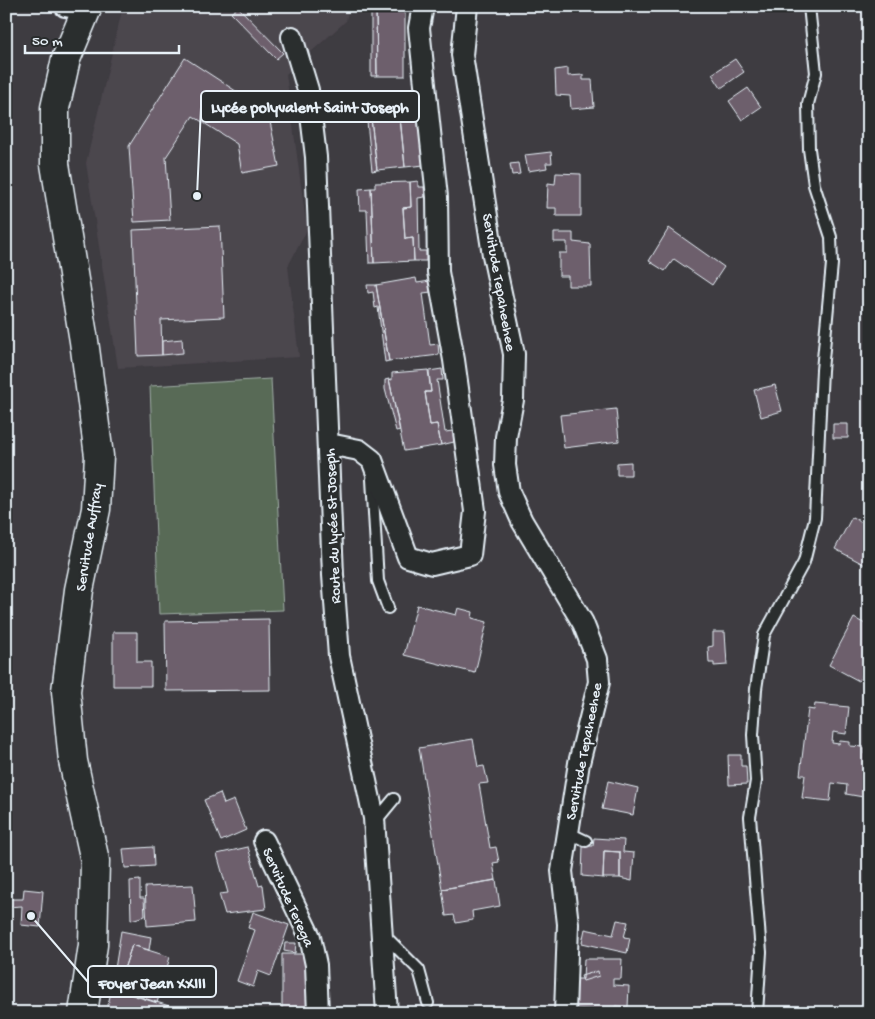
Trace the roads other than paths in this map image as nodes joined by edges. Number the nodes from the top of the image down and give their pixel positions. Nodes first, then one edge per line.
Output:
1 (423, 6) edge
2 (467, 6) edge
3 (809, 6) edge
4 (79, 8) edge
5 (292, 37) dead end
6 (329, 444) junction
7 (372, 460) junction
8 (388, 608) dead end
9 (394, 799) dead end
10 (374, 822) junction
11 (567, 832) junction
12 (586, 841) dead end
13 (264, 842) dead end
14 (382, 933) junction
15 (428, 1003) dead end
16 (83, 1013) edge
17 (318, 1013) edge
18 (387, 1013) edge
19 (565, 1013) edge
20 (757, 1013) edge

1 - 7 street
2 - 11 street, Servitude Tepaheehee
3 - 20 lane
4 - 16 street, Servitude Auffray
5 - 6 street, Route du lycée St Joseph
6 - 7 street
6 - 10 street, Route du lycée St Joseph
7 - 8 lane
9 - 10 lane
10 - 14 street, Route du lycée St Joseph
11 - 12 lane
11 - 19 street, Servitude Tepaheehee
13 - 17 street, Servitude Terega
14 - 15 lane
14 - 18 street, Route du lycée St Joseph

